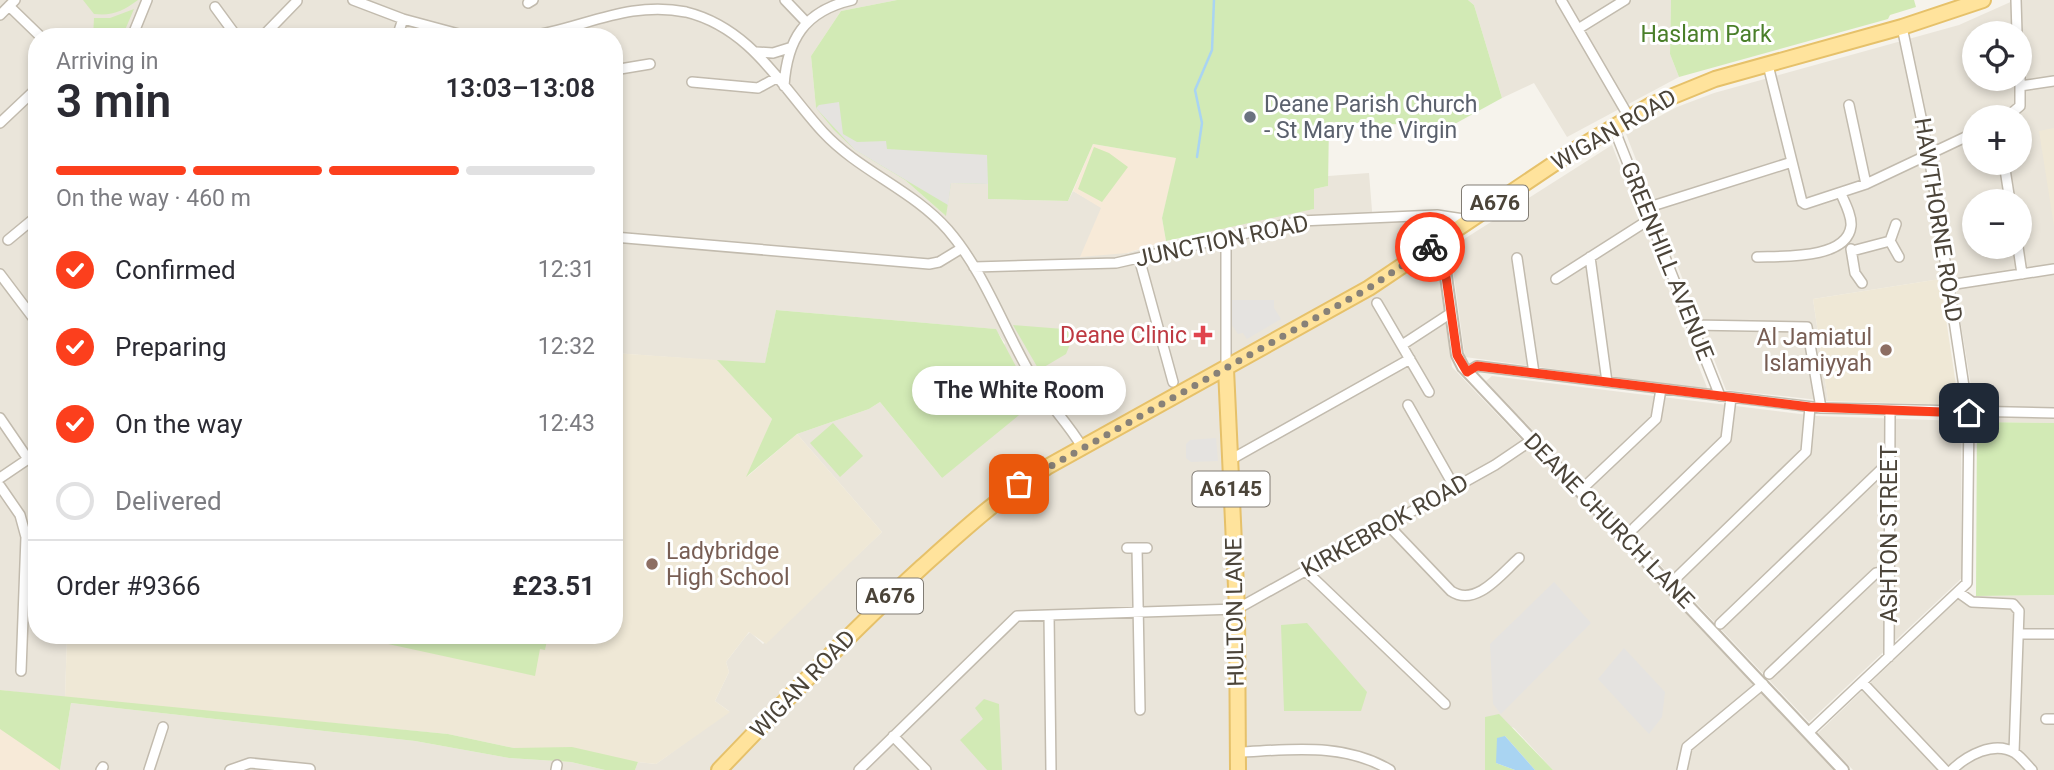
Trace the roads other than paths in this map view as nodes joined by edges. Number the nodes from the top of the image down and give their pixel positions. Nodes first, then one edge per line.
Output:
1 (147, 0) edge
2 (353, 0) edge
3 (785, 0) edge
4 (852, 0) edge
5 (1561, 0) edge
6 (1625, 0) edge
7 (1983, 0) edge
8 (2016, 0) edge
9 (297, 1) edge
10 (12, 3) edge
11 (647, 3) edge
12 (215, 7) dead end
13 (0, 15) edge
14 (403, 19) junction
15 (2017, 21) edge
16 (807, 23) junction
17 (1902, 27) junction
18 (33, 28) edge
19 (136, 28) edge
20 (230, 28) edge
21 (271, 28) edge
22 (400, 28) edge
23 (436, 28) edge
24 (575, 28) edge
25 (1578, 29) junction
26 (789, 48) junction
27 (756, 52) junction
28 (650, 64) dead end
29 (1768, 65) junction
30 (623, 68) edge
31 (778, 77) junction
32 (2054, 81) edge
33 (692, 82) dead end
34 (2032, 84) edge
35 (784, 86) junction
36 (28, 97) edge
37 (1849, 105) dead end
38 (1629, 117) junction
39 (0, 123) edge
40 (1613, 126) junction
41 (1962, 139) edge
42 (1929, 155) junction
43 (1792, 162) junction
44 (1866, 184) junction
45 (1841, 194) junction
46 (1646, 208) junction
47 (1650, 219) junction
48 (1470, 220) junction
49 (28, 223) edge
50 (1896, 224) dead end
51 (1226, 236) junction
52 (623, 238) edge
53 (8, 240) dead end
54 (1843, 241) junction
55 (1890, 241) junction
56 (1436, 243) junction
57 (962, 248) junction
58 (1852, 251) junction
59 (1590, 257) junction
60 (1757, 257) dead end
61 (1899, 257) dead end
62 (1139, 258) junction
63 (1517, 258) dead end
64 (2020, 259) edge
65 (974, 267) junction
66 (2054, 269) edge
67 (0, 274) edge
68 (2022, 274) junction
69 (1556, 278) dead end
70 (1862, 283) dead end
71 (1949, 285) junction
72 (1377, 303) dead end
73 (28, 311) edge
74 (1451, 313) junction
75 (1692, 325) junction
76 (1402, 345) junction
77 (1410, 359) junction
78 (1226, 369) junction
79 (1467, 372) junction
80 (1534, 373) junction
81 (1172, 382) dead end
82 (1607, 382) junction
83 (1661, 389) junction
84 (1429, 392) dead end
85 (1720, 396) junction
86 (1731, 398) junction
87 (1408, 405) dead end
88 (1810, 407) junction
89 (1821, 408) junction
90 (1890, 411) junction
91 (1968, 413) junction
92 (2054, 413) edge
93 (0, 418) edge
94 (1532, 440) junction
95 (1082, 447) junction
96 (28, 459) joint
97 (1230, 460) junction
98 (1890, 461) junction
99 (0, 478) edge
100 (0, 486) edge
101 (1455, 488) junction
102 (1581, 490) junction
103 (1388, 525) junction
104 (1634, 528) dead end
105 (1137, 548) dead end
106 (1519, 558) dead end
107 (1306, 571) junction
108 (1889, 571) junction
109 (1670, 584) junction
110 (1958, 592) junction
111 (1237, 609) junction
112 (1138, 613) junction
113 (1049, 615) junction
114 (1720, 624) dead end
115 (2054, 634) edge
116 (2020, 635) junction
117 (1889, 657) junction
118 (21, 671) dead end
119 (1766, 679) junction
120 (1862, 682) junction
121 (1445, 704) dead end
122 (1139, 710) dead end
123 (163, 727) dead end
124 (1808, 733) junction
125 (893, 736) junction
126 (1238, 752) junction
127 (2014, 752) junction
128 (310, 769) edge
129 (149, 770) edge
130 (230, 770) edge
131 (296, 770) edge
132 (719, 770) edge
133 (859, 770) edge
134 (926, 770) edge
135 (1051, 770) edge
136 (1238, 770) edge
137 (1390, 770) edge
138 (1682, 770) edge
139 (1843, 770) edge
140 (1945, 770) edge
141 (1952, 770) edge
142 (2032, 770) edge

1 - 19 street
2 - 14 street
3 - 16 street
4 - 16 street
5 - 25 street
6 - 25 street
7 - 17 main road, WIGAN ROAD / A676
8 - 15 street
9 - 21 street
10 - 13 street
10 - 18 street
11 - 24 street
11 - 27 street
12 - 20 street
14 - 22 street
14 - 23 street
16 - 26 street
17 - 29 main road, WIGAN ROAD / A676
17 - 42 street, HAWTHORNE ROAD
25 - 38 street
26 - 27 street
26 - 35 street
27 - 31 street
28 - 30 street
29 - 38 main road, WIGAN ROAD / A676
29 - 43 street
31 - 33 street
31 - 35 street
32 - 34 street
35 - 57 street
36 - 39 street
37 - 44 street
38 - 40 main road, WIGAN ROAD / A676
40 - 46 street, GREENHILL AVENUE
40 - 48 main road, WIGAN ROAD / A676
41 - 42 street
42 - 44 street
42 - 71 street, HAWTHORNE ROAD
43 - 45 street
43 - 46 street
44 - 45 street
45 - 54 street
46 - 47 street, GREENHILL AVENUE
47 - 59 street
47 - 75 street, GREENHILL AVENUE
48 - 51 street, JUNCTION ROAD
48 - 56 main road, WIGAN ROAD / A676
49 - 53 street
50 - 55 street
51 - 62 street, JUNCTION ROAD
51 - 78 street
52 - 57 street
54 - 58 street
54 - 60 street
55 - 58 street
55 - 61 street
56 - 74 street, DEANE CHURCH LANE
56 - 78 main road, WIGAN ROAD / A676
57 - 65 street
58 - 70 street
59 - 69 street
59 - 82 street
62 - 65 street, JUNCTION ROAD
62 - 81 street
63 - 80 street
64 - 68 street
65 - 95 street
66 - 68 street
67 - 73 street
68 - 71 street
71 - 91 street, HAWTHORNE ROAD
72 - 76 street
74 - 76 street
74 - 79 street, DEANE CHURCH LANE
75 - 85 street, GREENHILL AVENUE
75 - 89 street
76 - 77 street
77 - 84 street
77 - 97 street
78 - 95 main road, WIGAN ROAD / A676
78 - 97 main road, HULTON LANE / A6145
79 - 80 street
79 - 94 street, DEANE CHURCH LANE
80 - 82 street
82 - 83 street
83 - 85 street
83 - 102 street
85 - 86 street
86 - 88 street
86 - 104 street
87 - 101 street
88 - 89 street
88 - 109 street
89 - 90 street
90 - 91 street
90 - 98 street, ASHTON STREET
91 - 92 street
91 - 110 street, HAWTHORNE ROAD
93 - 96 street
94 - 101 street, KIRKEBROK ROAD
94 - 102 street, DEANE CHURCH LANE
95 - 132 main road, WIGAN ROAD / A676
96 - 99 street
97 - 111 main road, HULTON LANE / A6145
98 - 108 street, ASHTON STREET
98 - 114 street
100 - 118 street
101 - 103 street, KIRKEBROK ROAD
102 - 109 street, DEANE CHURCH LANE
103 - 106 street
103 - 107 street, KIRKEBROK ROAD
105 - 112 street
107 - 111 street, KIRKEBROK ROAD
107 - 121 street
108 - 117 street, ASHTON STREET
108 - 119 street
109 - 119 street, DEANE CHURCH LANE
110 - 116 street
110 - 117 street
111 - 112 street
111 - 126 main road, HULTON LANE / A6145
112 - 113 street
112 - 122 street
113 - 125 street
113 - 135 street
115 - 116 street
116 - 127 street
117 - 120 street
119 - 124 street, DEANE CHURCH LANE
119 - 138 street
120 - 124 street
120 - 140 street
123 - 129 street
124 - 139 street, DEANE CHURCH LANE
125 - 133 street
125 - 134 street
126 - 136 main road, HULTON LANE / A6145
126 - 137 street
127 - 141 street
127 - 142 street
128 - 131 street
130 - 131 street

